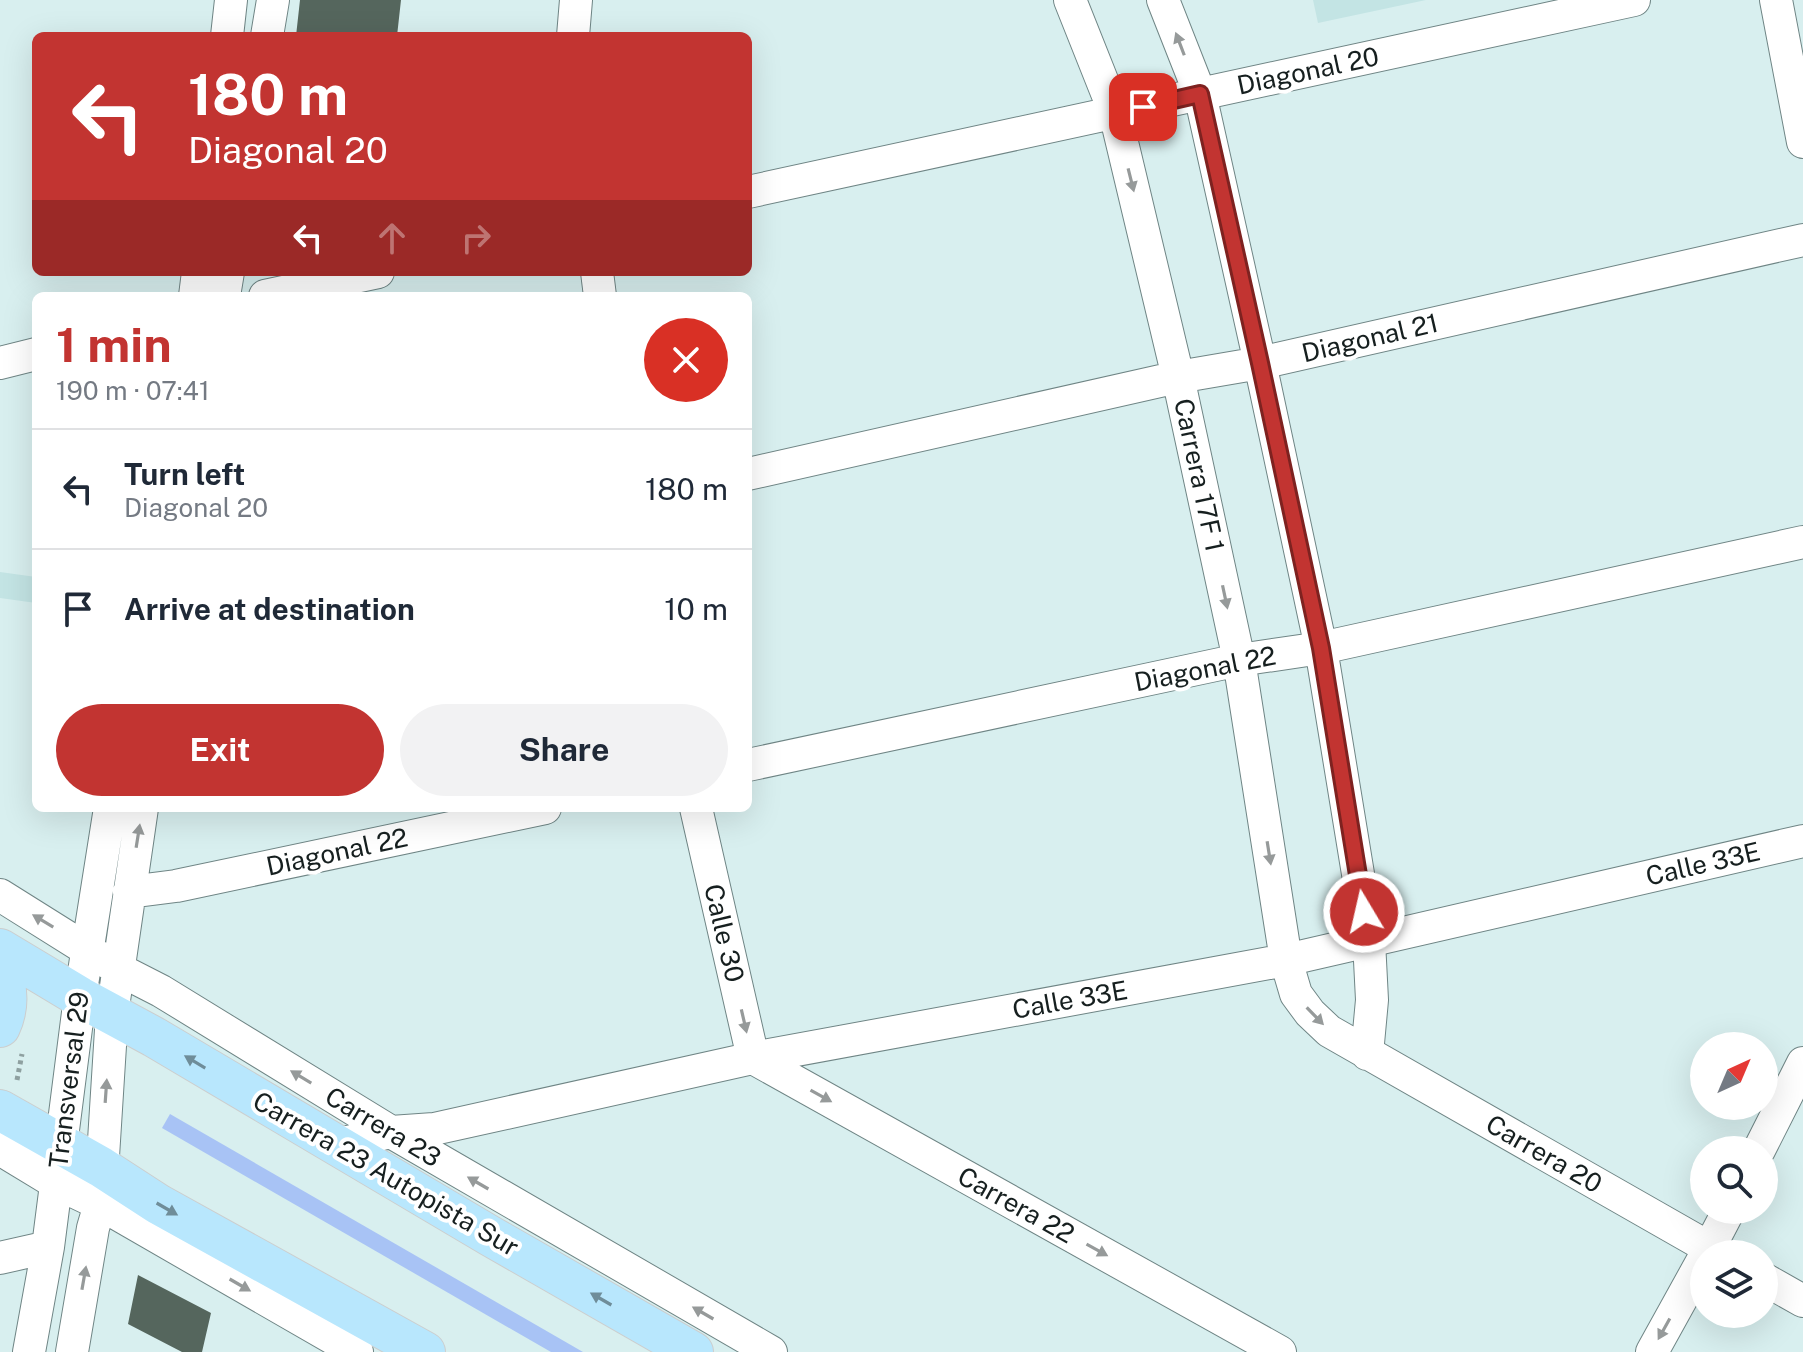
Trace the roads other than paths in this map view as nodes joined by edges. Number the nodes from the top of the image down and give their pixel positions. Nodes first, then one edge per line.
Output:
1 (231, 0) edge
2 (273, 0) edge
3 (576, 0) edge
4 (1070, 0) edge
5 (1163, 0) edge
6 (1634, 0) edge
7 (1776, 0) edge
8 (227, 32) edge
9 (268, 32) edge
10 (573, 32) edge
11 (1200, 94) junction
12 (1115, 113) junction
13 (1803, 142) edge
14 (752, 191) edge
15 (1803, 240) edge
16 (359, 276) edge
17 (284, 292) edge
18 (32, 355) edge
19 (0, 363) edge
20 (1260, 363) junction
21 (1178, 377) junction
22 (752, 473) edge
23 (1803, 542) edge
24 (1321, 648) junction
25 (1239, 660) junction
26 (752, 764) edge
27 (109, 812) edge
28 (141, 812) edge
29 (526, 812) edge
30 (697, 812) edge
31 (1803, 841) edge
32 (129, 892) junction
33 (0, 895) edge
34 (1369, 941) junction
35 (87, 948) junction
36 (0, 949) edge
37 (1286, 960) junction
38 (0, 968) edge
39 (118, 969) junction
40 (96, 1006) junction
41 (0, 1027) edge
42 (1367, 1054) junction
43 (753, 1058) junction
44 (1803, 1063) edge
45 (0, 1110) edge
46 (391, 1132) junction
47 (1766, 1136) edge
48 (61, 1144) junction
49 (334, 1145) junction
50 (0, 1149) edge
51 (56, 1183) junction
52 (100, 1186) junction
53 (1690, 1241) edge
54 (48, 1247) junction
55 (0, 1258) edge
56 (1690, 1287) edge
57 (1778, 1287) edge
58 (1803, 1301) edge
59 (29, 1352) edge
60 (72, 1352) edge
61 (357, 1352) edge
62 (425, 1352) edge
63 (693, 1352) edge
64 (771, 1352) edge
65 (1280, 1352) edge
66 (1652, 1352) edge

1 - 8 street
2 - 9 street
3 - 10 street
4 - 12 street, Carrera 17F 1
11 -> 5 street
6 - 11 street, Diagonal 20
7 - 13 street
11 - 12 street, Diagonal 20
11 - 20 street
12 - 14 street, Diagonal 20
12 -> 21 street, Carrera 17F 1
15 - 20 street, Diagonal 21
16 - 17 street
18 - 19 street
20 - 21 street, Diagonal 21
20 - 24 street
21 - 22 street, Diagonal 21
21 -> 25 street, Carrera 17F 1
23 - 24 street, Diagonal 22
24 - 25 street, Diagonal 22
24 - 34 street
25 - 26 street, Diagonal 22
25 -> 37 street, Carrera 17F 1
27 - 35 street, Transversal 29
32 -> 28 street, Transversal 29
29 - 32 street, Diagonal 22
30 -> 43 street, Calle 30
31 - 34 street, Calle 33E
32 - 39 street, Transversal 29
35 -> 33 street, Carrera 23
34 - 37 street, Calle 33E
34 - 42 street
35 - 39 street, Carrera 23
35 - 40 street, Transversal 29
36 - 40 main road
37 -> 42 street, Carrera 20
37 - 43 street, Calle 33E
38 - 41 main road
39 - 40 street, Transversal 29
46 -> 39 street, Carrera 23
40 - 48 street, Transversal 29
49 -> 40 main road, Carrera 23 Autopista Sur
52 -> 40 street, Transversal 29
42 - 53 street, Carrera 20
43 - 46 street, Calle 33E
43 -> 65 street, Carrera 22
44 - 47 street
45 - 48 main road
46 - 49 street, Calle 33E
64 -> 46 street, Carrera 23
48 - 51 street, Transversal 29
48 - 52 main road
63 -> 49 main road, Carrera 23 Autopista Sur
50 - 51 street
51 - 52 street
51 - 54 street, Transversal 29
60 -> 52 street, Transversal 29
52 -> 61 street
52 -> 62 main road
54 - 55 street
54 - 59 street, Transversal 29
56 -> 66 street
57 - 58 street

